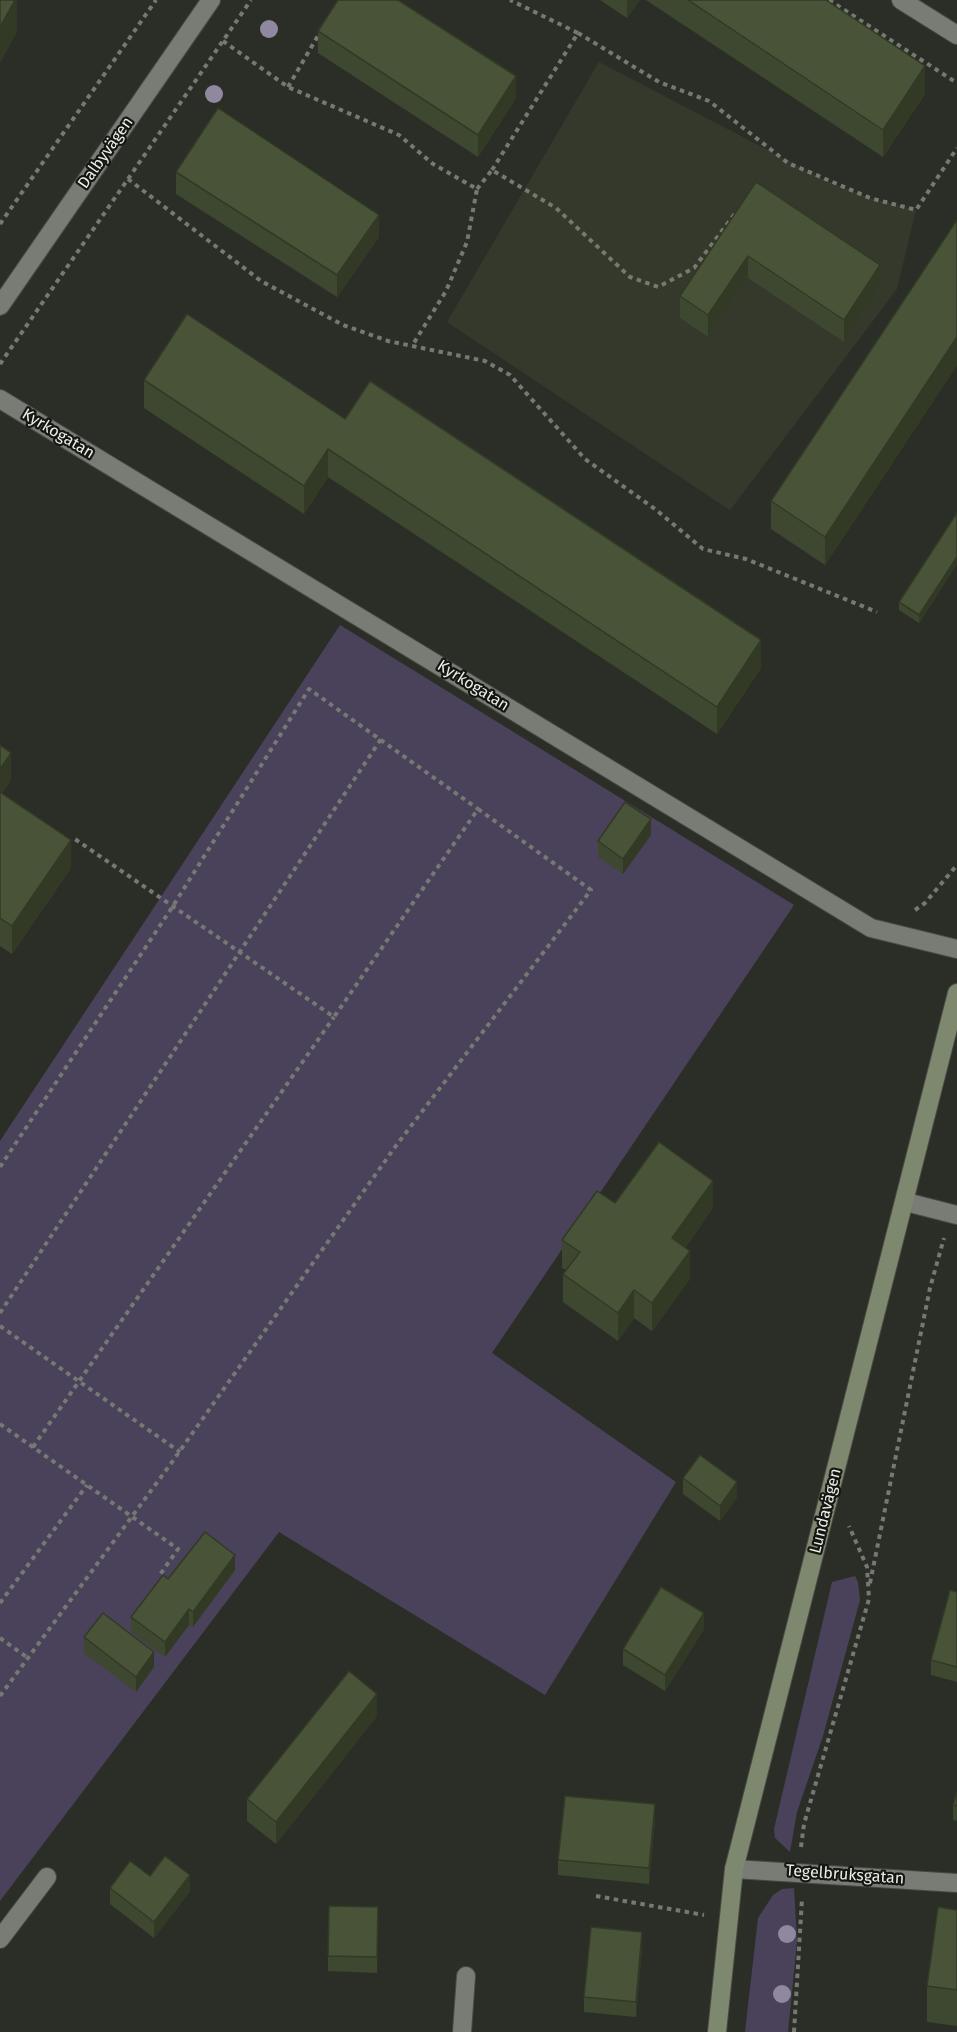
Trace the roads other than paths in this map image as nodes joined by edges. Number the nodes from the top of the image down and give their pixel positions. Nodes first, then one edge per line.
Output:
1 (211, 0) edge
2 (901, 0) edge
3 (957, 35) edge
4 (0, 306) edge
5 (0, 399) edge
6 (957, 949) edge
7 (957, 993) edge
8 (906, 1202) junction
9 (954, 1214) edge
10 (734, 1869) junction
11 (47, 1876) dead end
12 (957, 1883) edge
13 (0, 1939) edge
14 (466, 1976) dead end
15 (462, 2032) edge
16 (717, 2032) edge

1 - 4 street, Dalbyvägen
2 - 3 street
5 - 6 street, Kyrkogatan
7 - 8 main road, Lundavägen
8 - 9 street
8 - 10 main road, Lundavägen
10 - 12 street, Tegelbruksgatan
10 - 16 main road, Lundavägen
11 - 13 street
14 - 15 street

